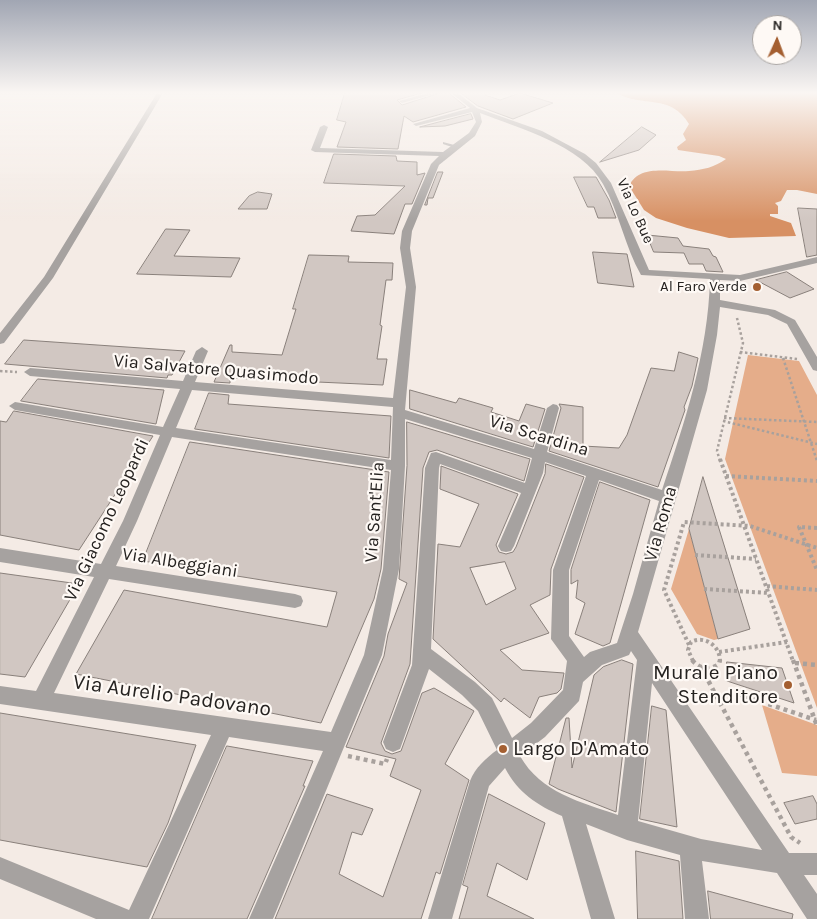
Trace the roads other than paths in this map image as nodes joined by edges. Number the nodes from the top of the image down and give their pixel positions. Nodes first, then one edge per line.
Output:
1 (134, 136) edge
2 (321, 136) edge
3 (469, 136) edge
4 (544, 136) edge
5 (448, 148) junction
6 (817, 260) edge
7 (715, 278) junction
8 (716, 303) junction
9 (0, 341) edge
10 (202, 351) dead end
11 (817, 366) edge
12 (30, 372) dead end
13 (188, 386) junction
14 (14, 406) dead end
15 (399, 408) junction
16 (553, 408) dead end
17 (168, 432) junction
18 (539, 455) junction
19 (398, 466) junction
20 (594, 473) junction
21 (528, 490) junction
22 (668, 498) junction
23 (506, 546) dead end
24 (0, 555) edge
25 (105, 572) junction
26 (295, 602) dead end
27 (629, 633) junction
28 (422, 653) junction
29 (646, 656) junction
30 (574, 678) junction
31 (0, 695) edge
32 (40, 702) junction
33 (224, 727) junction
34 (393, 742) road end
35 (335, 748) junction
36 (507, 754) junction
37 (570, 807) junction
38 (627, 828) junction
39 (690, 847) junction
40 (785, 864) junction
41 (817, 864) edge
42 (0, 868) edge
43 (817, 914) edge
44 (124, 919) edge
45 (137, 919) edge
46 (261, 919) edge
47 (440, 919) edge
48 (603, 919) edge
49 (697, 919) edge

1 - 9 street
2 - 5 street
3 - 5 street, Via Sant'Elia
4 - 7 street, Via Lo Bue
5 - 15 street, Via Sant'Elia
6 - 7 street
7 - 8 street, Via Roma
8 - 11 street
8 - 22 street, Via Roma
10 - 13 street, Via Giacomo Leopardi
12 - 13 street, Via Salvatore Quasimodo
13 - 15 street, Via Salvatore Quasimodo
13 - 17 street, Via Giacomo Leopardi
14 - 17 street
15 - 18 street, Via Scardina
15 - 19 street, Via Sant'Elia
16 - 18 street
17 - 19 street
17 - 25 street, Via Giacomo Leopardi
18 - 20 street, Via Scardina
18 - 21 street
19 - 35 street, Via Sant'Elia
20 - 22 street, Via Scardina
20 - 30 street
21 - 23 street
21 - 28 street
22 - 27 street, Via Roma
24 - 25 street, Via Albeggiani
25 - 26 street, Via Albeggiani
25 - 32 street, Via Giacomo Leopardi
27 - 29 street
27 - 30 street, Via Roma
28 - 34 street
28 - 36 street
29 - 38 street
29 - 40 street
30 - 36 street, Via Roma
31 - 32 street, Via Aurelio Padovano
32 - 33 street, Via Aurelio Padovano
33 - 35 street, Via Aurelio Padovano
33 - 45 street
35 - 46 street, Via Sant'Elia
36 - 37 street
36 - 47 street, Via Roma
37 - 38 street
37 - 48 street
38 - 39 street
39 - 40 street
39 - 49 street
40 - 41 street
40 - 43 street
42 - 44 street

